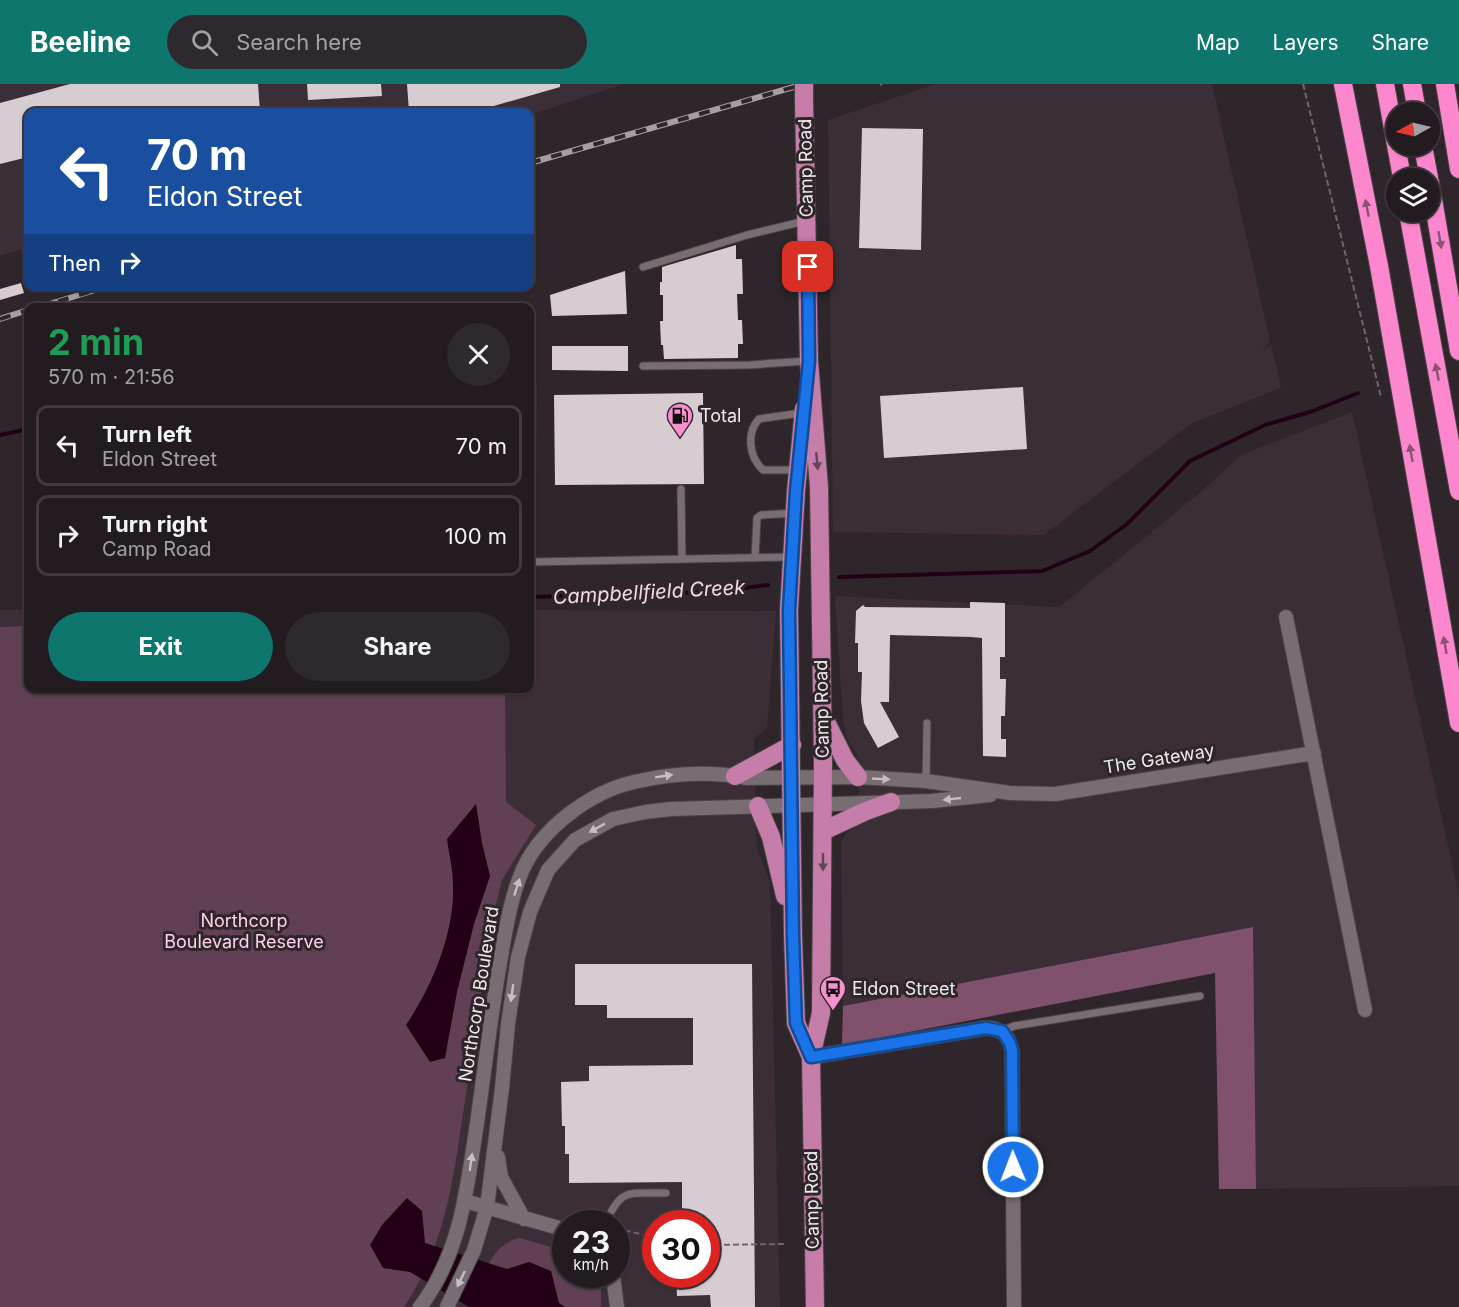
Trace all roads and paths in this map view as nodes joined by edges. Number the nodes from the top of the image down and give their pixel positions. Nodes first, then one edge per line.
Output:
1 (1303, 84) edge
2 (1343, 84) edge
3 (1385, 84) edge
4 (1412, 84) edge
5 (1445, 84) edge
6 (804, 92) edge
7 (1415, 102) edge
8 (1400, 168) edge
9 (1459, 170) edge
10 (807, 220) junction
11 (1410, 222) edge
12 (1436, 222) edge
13 (644, 267) dead end
14 (1459, 351) edge
15 (809, 361) junction
16 (643, 366) dead end
17 (1381, 397) dead end
18 (804, 413) junction
19 (798, 470) junction
20 (681, 489) dead end
21 (1459, 491) edge
22 (795, 513) junction
23 (792, 557) junction
24 (755, 558) junction
25 (682, 560) junction
26 (534, 562) edge
27 (1286, 616) dead end
28 (823, 716) junction
29 (927, 723) dead end
30 (1459, 723) edge
31 (792, 745) junction
32 (1314, 753) junction
33 (735, 776) junction
34 (858, 777) junction
35 (792, 778) junction
36 (823, 778) junction
37 (926, 781) junction
38 (1010, 793) junction
39 (891, 802) junction
40 (823, 803) junction
41 (792, 805) junction
42 (758, 806) junction
43 (823, 831) junction
44 (793, 936) junction
45 (1200, 996) dead end
46 (1365, 1010) dead end
47 (492, 1021) junction
48 (508, 1023) junction
49 (1002, 1031) junction
50 (811, 1057) junction
51 (495, 1137) junction
52 (666, 1193) dead end
53 (465, 1201) junction
54 (487, 1207) junction
55 (611, 1210) edge
56 (524, 1219) junction
57 (552, 1226) edge
58 (785, 1244) dead end
59 (720, 1245) edge
60 (615, 1288) edge
61 (420, 1307) edge
62 (447, 1307) edge
63 (617, 1307) edge
64 (815, 1307) edge
65 (1014, 1307) edge

1 - 17 path
30 -> 2 highway
3 - 8 highway
4 - 7 highway
5 - 9 highway
6 - 10 main road, Camp Road
10 - 13 lane
10 - 15 main road, Camp Road
21 -> 11 highway
12 -> 14 highway
15 - 16 lane
15 - 18 main road, Camp Road
15 -> 28 main road, Camp Road
18 - 19 main road, Camp Road
18 - 19 lane
19 - 22 main road, Camp Road
20 - 25 lane
22 - 23 main road, Camp Road
22 - 24 lane
23 - 24 lane
23 - 31 main road, Camp Road
24 - 25 lane
25 - 26 lane
27 - 32 street
28 - 34 main road
28 - 36 main road, Camp Road
29 - 37 lane
31 - 33 main road
31 - 35 main road, Camp Road
32 - 38 street, The Gateway
32 - 46 street
33 - 35 street, Northcorp Boulevard
47 -> 33 street, Northcorp Boulevard
34 - 36 street, The Gateway
34 -> 37 street, The Gateway
35 - 36 street, Northcorp Boulevard
35 - 41 main road, Camp Road
36 - 40 main road, Camp Road
37 - 38 street, The Gateway
38 -> 39 street, The Gateway
39 - 40 street, The Gateway
39 - 43 main road
40 - 41 street, Northcorp Boulevard
40 - 43 main road, Camp Road
41 - 42 street, Northcorp Boulevard
41 - 44 main road, Camp Road
42 - 44 main road
42 -> 48 street, Northcorp Boulevard
43 -> 50 main road, Camp Road
44 - 50 main road, Camp Road
45 - 49 lane
47 - 48 lane
53 -> 47 street, Northcorp Boulevard
48 - 51 street, Northcorp Boulevard
49 - 50 street
49 - 65 street
50 - 64 main road, Camp Road
51 - 54 street, Northcorp Boulevard
51 - 56 street
52 - 55 lane
53 - 54 street
53 - 61 street, Northcorp Boulevard
54 - 56 street
54 -> 62 street, Northcorp Boulevard
56 - 57 street
58 - 59 path
60 - 63 street

